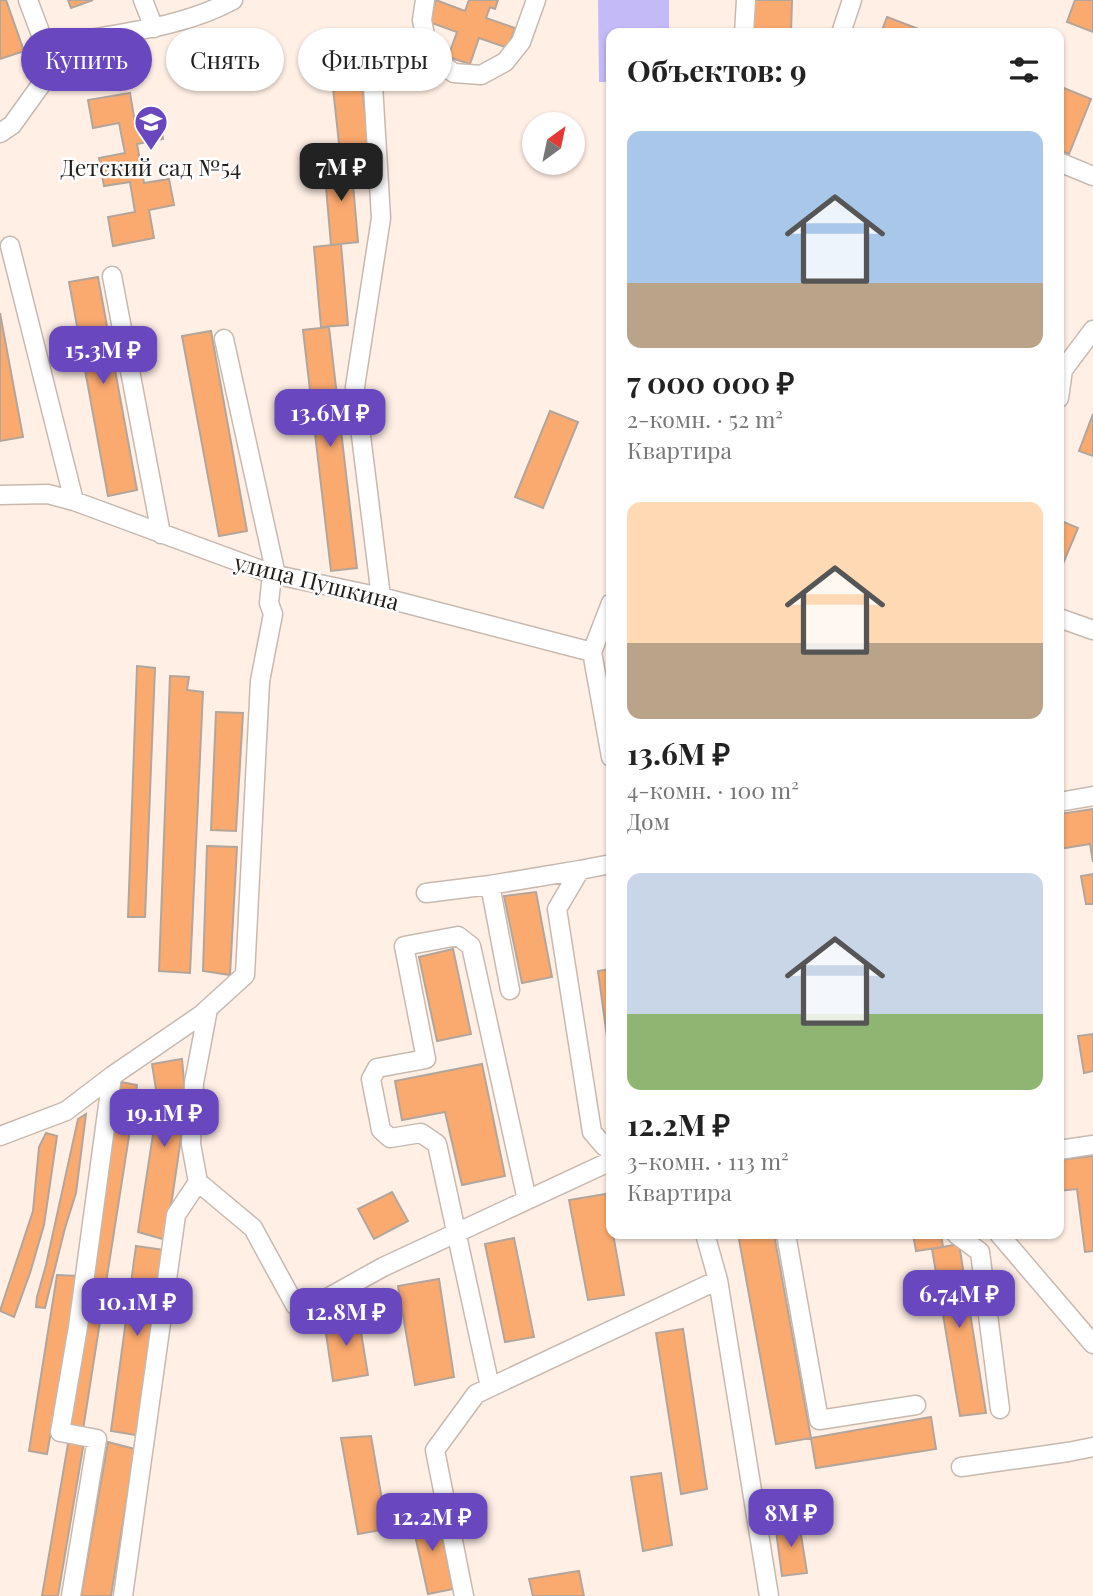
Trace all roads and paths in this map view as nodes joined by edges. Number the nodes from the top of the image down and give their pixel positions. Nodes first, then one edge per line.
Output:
1 (28, 0) edge
2 (143, 0) edge
3 (233, 0) edge
4 (425, 0) edge
5 (536, 0) edge
6 (746, 0) edge
7 (852, 0) edge
8 (38, 28) edge
9 (154, 28) joint
10 (744, 28) edge
11 (843, 28) edge
12 (36, 91) edge
13 (373, 91) edge
14 (0, 133) edge
15 (1064, 164) edge
16 (1093, 176) edge
17 (10, 246) dead end
18 (112, 276) dead end
19 (1093, 330) edge
20 (224, 339) dead end
21 (1064, 369) edge
22 (0, 495) edge
23 (74, 501) junction
24 (161, 534) junction
25 (274, 574) junction
26 (381, 597) junction
27 (606, 616) edge
28 (1064, 620) edge
29 (1093, 630) edge
30 (592, 652) junction
31 (606, 729) edge
32 (1093, 796) edge
33 (1064, 801) edge
34 (606, 865) edge
35 (580, 870) junction
36 (490, 885) junction
37 (426, 893) dead end
38 (510, 990) dead end
39 (208, 1009) junction
40 (112, 1076) junction
41 (0, 1136) edge
42 (1093, 1145) edge
43 (606, 1147) edge
44 (1064, 1149) edge
45 (606, 1163) edge
46 (198, 1182) junction
47 (527, 1200) junction
48 (457, 1233) junction
49 (706, 1239) edge
50 (787, 1239) edge
51 (963, 1239) edge
52 (1003, 1239) edge
53 (718, 1280) junction
54 (1093, 1344) edge
55 (491, 1387) junction
56 (916, 1405) dead end
57 (1000, 1409) dead end
58 (1093, 1447) edge
59 (961, 1467) dead end
60 (71, 1596) edge
61 (122, 1596) edge
62 (464, 1596) edge
63 (769, 1596) edge

1 - 8 street
2 - 9 street
3 - 9 street
4 - 5 street
6 - 10 street
7 - 11 street
12 - 14 street
13 - 26 street
15 - 16 street
17 - 23 street
18 - 24 street
19 - 21 street
20 - 25 street
22 - 23 street, улица Пушкина
23 - 24 street, улица Пушкина
24 - 25 street, улица Пушкина
25 - 26 street, улица Пушкина
25 - 39 street
26 - 30 street, улица Пушкина
27 - 30 street
28 - 29 street
30 - 31 street
32 - 33 street
34 - 35 street
35 - 36 street
35 - 43 street
36 - 37 street
36 - 38 street
39 - 40 street
39 - 46 street
40 - 41 street
40 - 60 street
42 - 44 street
45 - 47 street
46 - 48 street
46 - 61 street
47 - 48 street
47 - 48 street
48 - 55 street
49 - 53 street
50 - 56 street
51 - 57 street
52 - 54 street
53 - 55 street
53 - 63 street
55 - 62 street
58 - 59 street

